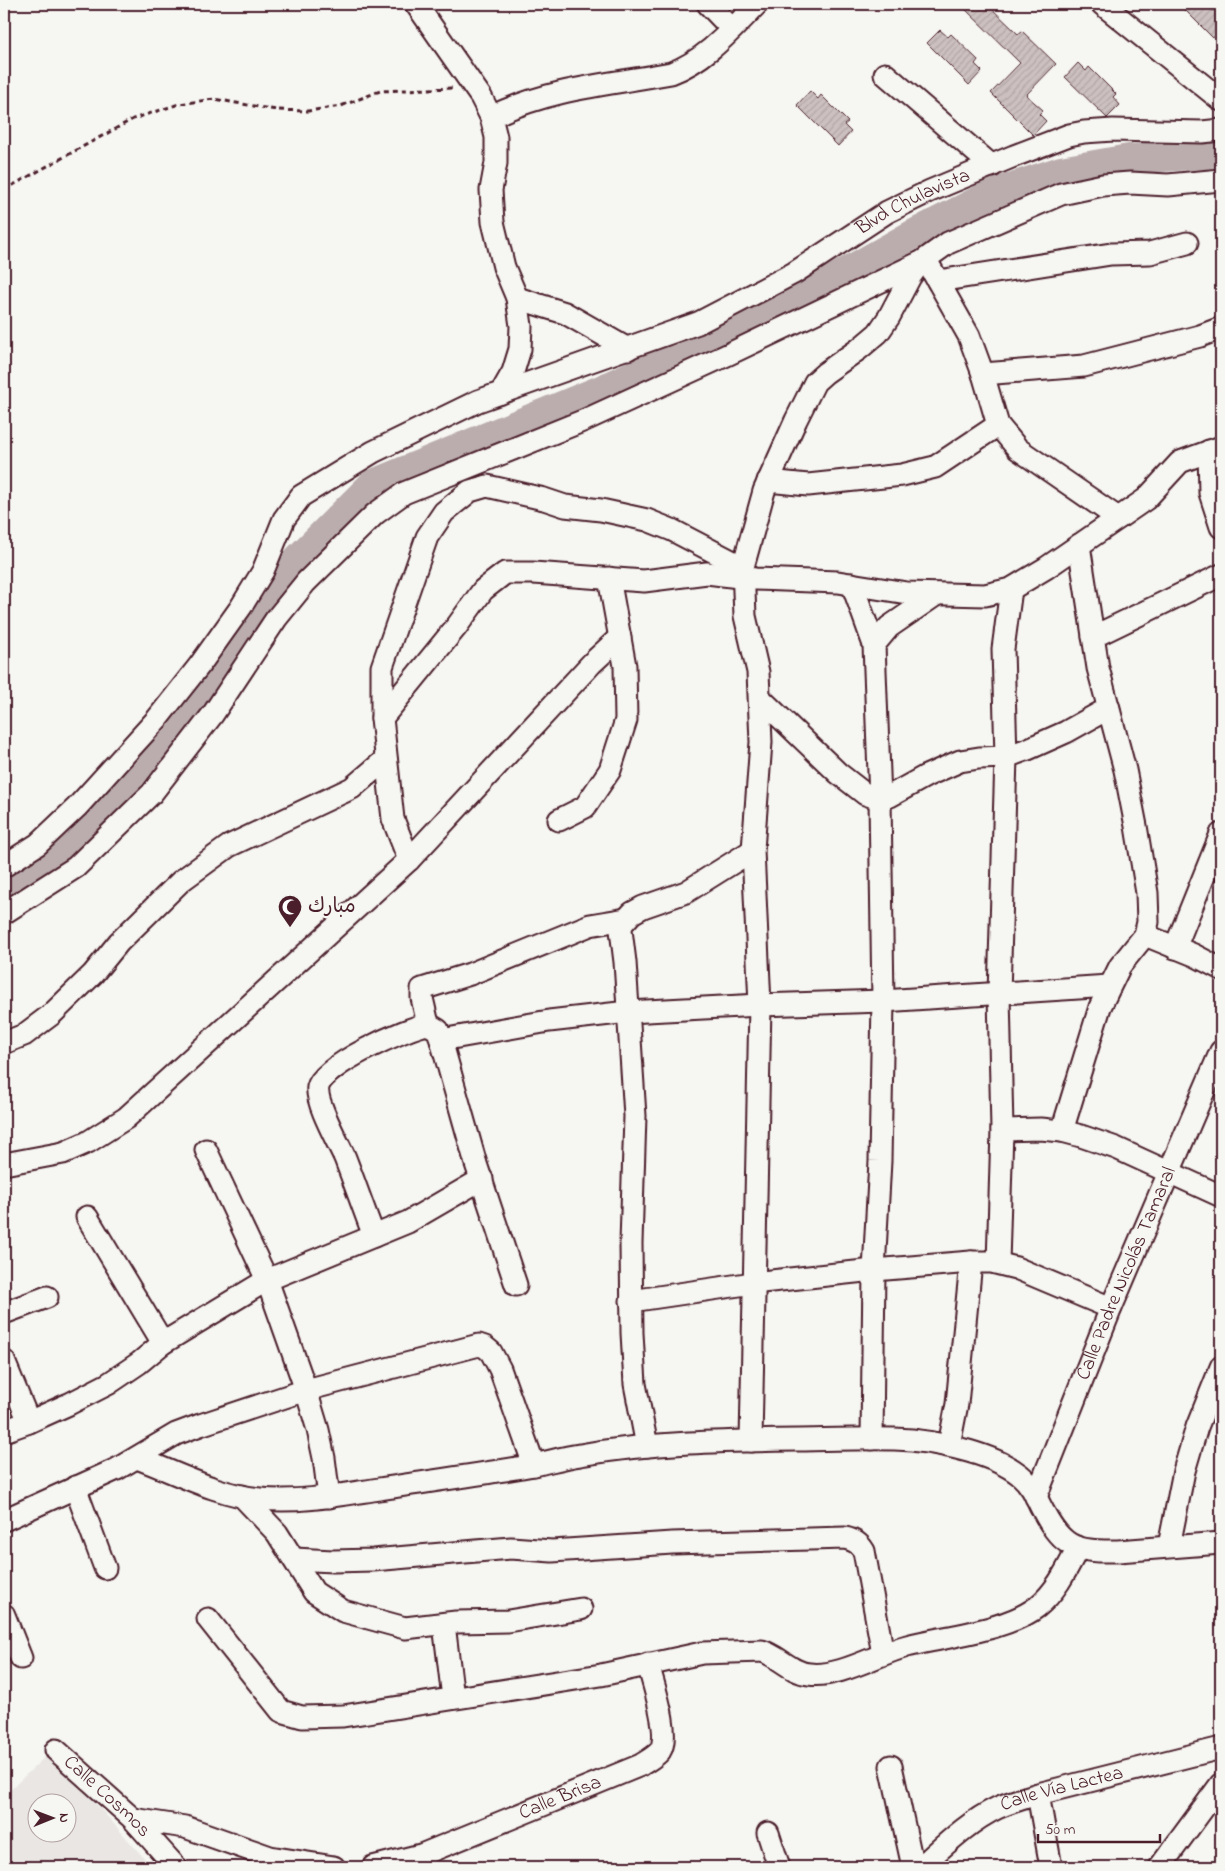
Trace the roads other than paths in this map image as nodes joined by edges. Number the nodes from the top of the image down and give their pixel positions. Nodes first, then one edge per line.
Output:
1 (416, 4) edge
2 (708, 4) edge
3 (757, 4) edge
4 (1102, 4) edge
5 (732, 29) junction
6 (885, 74) dead end
7 (1221, 100) edge
8 (491, 116) junction
9 (1221, 130) edge
10 (992, 166) junction
11 (1221, 180) edge
12 (1187, 243) dead end
13 (926, 260) junction
14 (938, 281) junction
15 (517, 298) junction
16 (1221, 328) edge
17 (628, 348) junction
18 (983, 374) junction
19 (501, 393) junction
20 (998, 425) junction
21 (1215, 449) edge
22 (768, 481) junction
23 (1118, 518) junction
24 (1221, 527) edge
25 (1079, 545) junction
26 (743, 572) junction
27 (1221, 574) edge
28 (609, 578) junction
29 (852, 584) junction
30 (1011, 589) junction
31 (937, 594) junction
32 (620, 637) junction
33 (1093, 637) junction
34 (874, 645) junction
35 (760, 698) junction
36 (1109, 708) junction
37 (382, 718) junction
38 (1006, 757) junction
39 (386, 759) junction
40 (880, 799) junction
41 (559, 820) dead end
42 (1221, 834) edge
43 (753, 850) junction
44 (409, 860) junction
45 (4, 866) edge
46 (4, 913) edge
47 (626, 919) junction
48 (1144, 936) junction
49 (1175, 948) junction
50 (1221, 969) edge
51 (1109, 986) junction
52 (999, 994) junction
53 (883, 1001) junction
54 (760, 1005) junction
55 (628, 1012) junction
56 (435, 1032) junction
57 (4, 1043) edge
58 (1221, 1051) edge
59 (1002, 1130) junction
60 (1062, 1130) junction
61 (206, 1150) dead end
62 (4, 1164) edge
63 (1168, 1172) junction
64 (482, 1179) junction
65 (1221, 1196) edge
66 (87, 1217) dead end
67 (374, 1236) junction
68 (971, 1262) junction
69 (998, 1262) junction
70 (874, 1270) junction
71 (267, 1280) junction
72 (516, 1284) dead end
73 (753, 1284) junction
74 (46, 1297) dead end
75 (631, 1301) junction
76 (1111, 1308) junction
77 (4, 1313) edge
78 (163, 1343) junction
79 (4, 1361) edge
80 (1221, 1367) edge
81 (306, 1390) junction
82 (29, 1422) junction
83 (4, 1431) edge
84 (872, 1439) junction
85 (751, 1441) junction
86 (949, 1445) junction
87 (647, 1446) junction
88 (137, 1458) junction
89 (534, 1464) junction
90 (75, 1487) junction
91 (242, 1496) junction
92 (329, 1497) junction
93 (1036, 1497) junction
94 (4, 1520) edge
95 (1221, 1543) edge
96 (1169, 1546) junction
97 (1078, 1548) junction
98 (294, 1559) junction
99 (105, 1568) dead end
100 (581, 1610) dead end
101 (4, 1616) edge
102 (208, 1619) dead end
103 (444, 1624) junction
104 (883, 1654) junction
105 (21, 1658) dead end
106 (648, 1664) junction
107 (453, 1698) junction
108 (1221, 1748) edge
109 (56, 1750) dead end
110 (890, 1766) dead end
111 (1221, 1784) edge
112 (1038, 1794) junction
113 (132, 1819) junction
114 (768, 1832) dead end
115 (176, 1867) edge
116 (334, 1867) edge
117 (373, 1867) edge
118 (779, 1867) edge
119 (913, 1867) edge
120 (920, 1867) edge
121 (1051, 1867) edge
122 (1160, 1867) edge

1 - 8 street
2 - 5 street
3 - 5 street
4 - 7 street
5 - 8 street
6 - 10 street
8 - 15 street
9 - 10 street, Blvd Chulavista
10 - 17 street, Blvd Chulavista
11 - 13 street
12 - 14 street
13 - 14 street
13 - 22 street
13 - 46 street
14 - 18 street
15 - 17 street
15 - 19 street
16 - 18 street
17 - 19 street, Blvd Chulavista
18 - 20 street
19 - 45 street, Blvd Chulavista
20 - 22 street
20 - 23 street
21 - 23 street
21 - 24 street
22 - 26 street
23 - 25 street
25 - 30 street
25 - 33 street
26 - 28 street
26 - 29 street
26 - 35 street
26 - 37 street
27 - 33 street
28 - 32 street
28 - 37 street
29 - 31 street
29 - 34 street
30 - 31 street
30 - 38 street
31 - 34 street
32 - 41 street
32 - 44 street
33 - 36 street
34 - 40 street
35 - 40 street
35 - 43 street
36 - 38 street
36 - 48 street
37 - 39 street
38 - 40 street
38 - 52 street
39 - 44 street
39 - 57 street
40 - 53 street
42 - 49 street
43 - 47 street
43 - 54 street
44 - 62 street
47 - 55 street
47 - 56 street
48 - 49 street
48 - 51 street
49 - 50 street
51 - 52 street
51 - 60 street
52 - 53 street
52 - 59 street
53 - 54 street
53 - 70 street
54 - 55 street
54 - 73 street
55 - 56 street
55 - 75 street
56 - 64 street
56 - 67 street
58 - 63 street, Calle Padre Nicolás Tamaral
59 - 60 street
59 - 69 street
60 - 63 street
61 - 71 street
63 - 65 street
63 - 76 street, Calle Padre Nicolás Tamaral
64 - 67 street
64 - 72 street
66 - 78 street
67 - 71 street
68 - 69 street
68 - 70 street
68 - 86 street
69 - 76 street
70 - 73 street
70 - 84 street
71 - 78 street
71 - 81 street
73 - 75 street
73 - 85 street
74 - 77 street
75 - 87 street
76 - 93 street, Calle Padre Nicolás Tamaral
78 - 82 street
79 - 82 street
80 - 96 street
81 - 88 street
81 - 89 street
81 - 92 street
82 - 83 street
84 - 85 street
84 - 86 street
85 - 87 street
86 - 93 street
87 - 89 street
88 - 90 street
88 - 91 street
89 - 92 street
90 - 94 street
90 - 99 street
91 - 92 street
91 - 98 street
93 - 97 street
95 - 96 street
96 - 97 street
97 - 104 street
98 - 103 street
98 - 104 street
100 - 103 street
101 - 105 street
102 - 107 street
103 - 107 street
104 - 106 street
106 - 107 street
106 - 117 street, Calle Brisa
108 - 112 street, Calle Vía Lactea
109 - 113 street, Calle Cosmos
110 - 119 street
111 - 122 street
112 - 120 street, Calle Vía Lactea
112 - 121 street
113 - 115 street, Calle Cosmos
113 - 116 street
114 - 118 street

